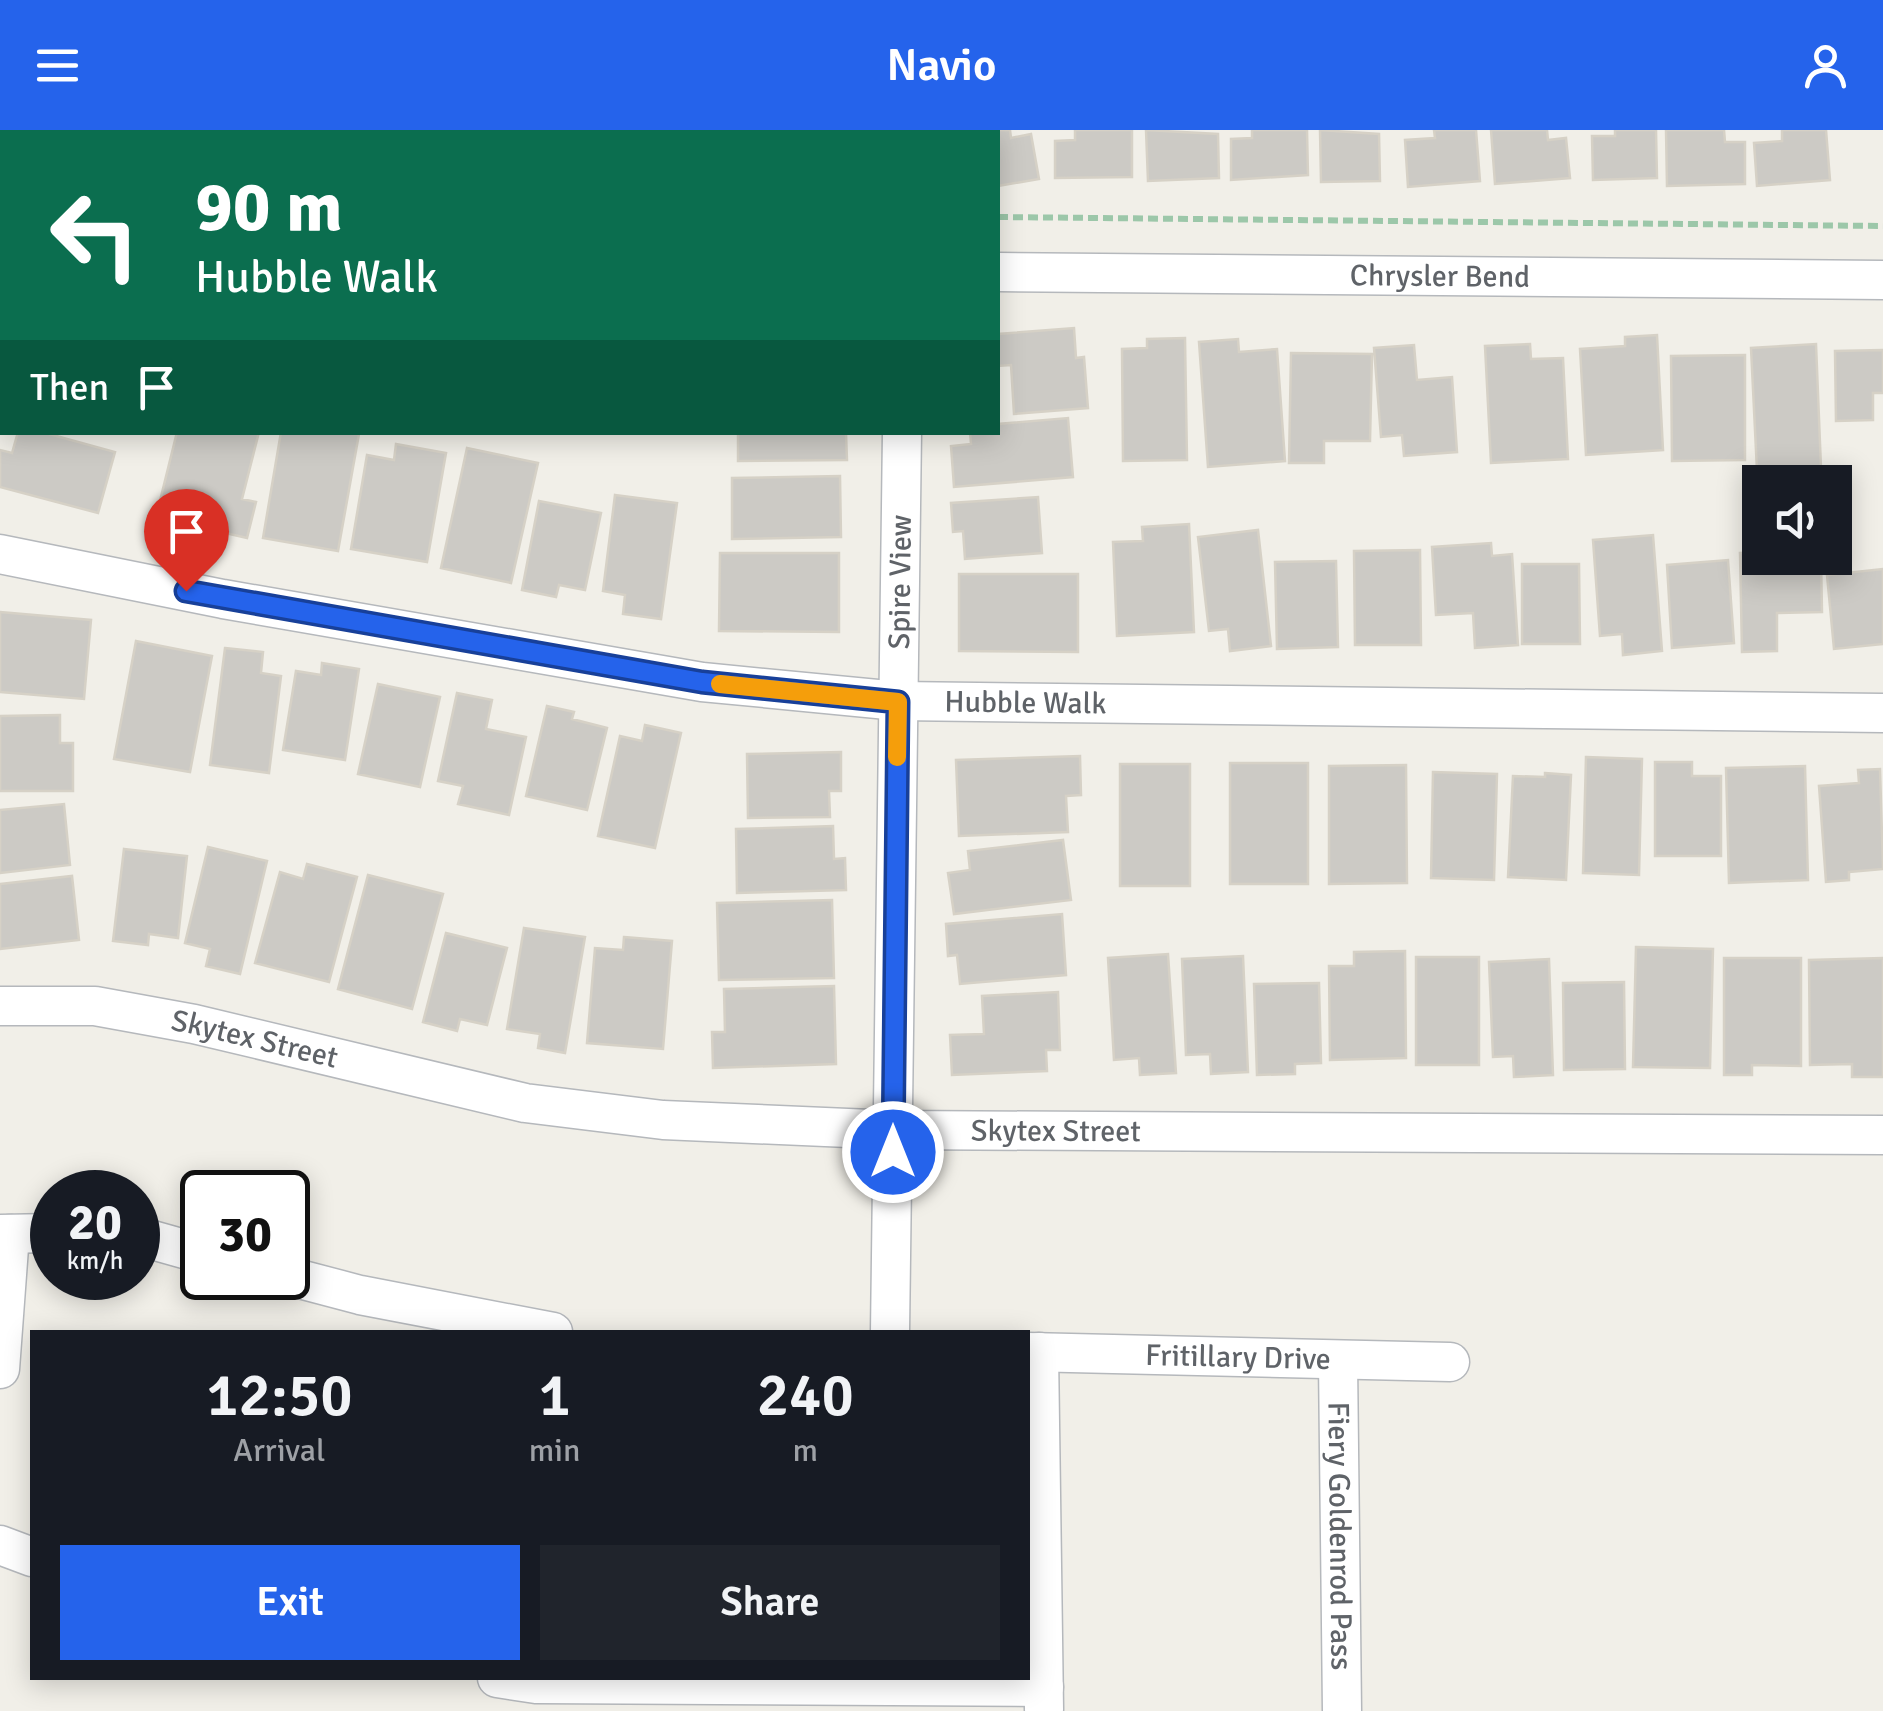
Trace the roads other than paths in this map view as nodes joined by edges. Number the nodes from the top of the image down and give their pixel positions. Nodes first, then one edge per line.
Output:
1 (1000, 272) edge
2 (1883, 280) edge
3 (902, 435) edge
4 (0, 554) edge
5 (898, 702) junction
6 (1883, 713) edge
7 (0, 1006) edge
8 (894, 1130) junction
9 (1883, 1135) edge
10 (30, 1233) edge
11 (5, 1234) edge
12 (310, 1282) edge
13 (543, 1330) edge
14 (890, 1330) edge
15 (1033, 1352) edge
16 (1338, 1361) junction
17 (1450, 1362) dead end
18 (0, 1370) edge
19 (0, 1545) edge
20 (30, 1556) edge
21 (510, 1680) edge
22 (1044, 1699) edge
23 (1342, 1711) edge

1 - 2 street, Chrysler Bend
3 - 5 street, Spire View
4 - 5 street, Hubble Walk
5 - 6 street, Hubble Walk
5 - 8 street, Spire View
7 - 8 street, Skytex Street
8 - 9 street, Skytex Street
8 - 14 street, Spire View
10 - 11 street
11 - 18 street
12 - 13 street
15 - 16 street, Fritillary Drive
15 - 22 street
16 - 17 street, Fritillary Drive
16 - 23 street, Fiery Goldenrod Pass
19 - 20 street
21 - 22 street

